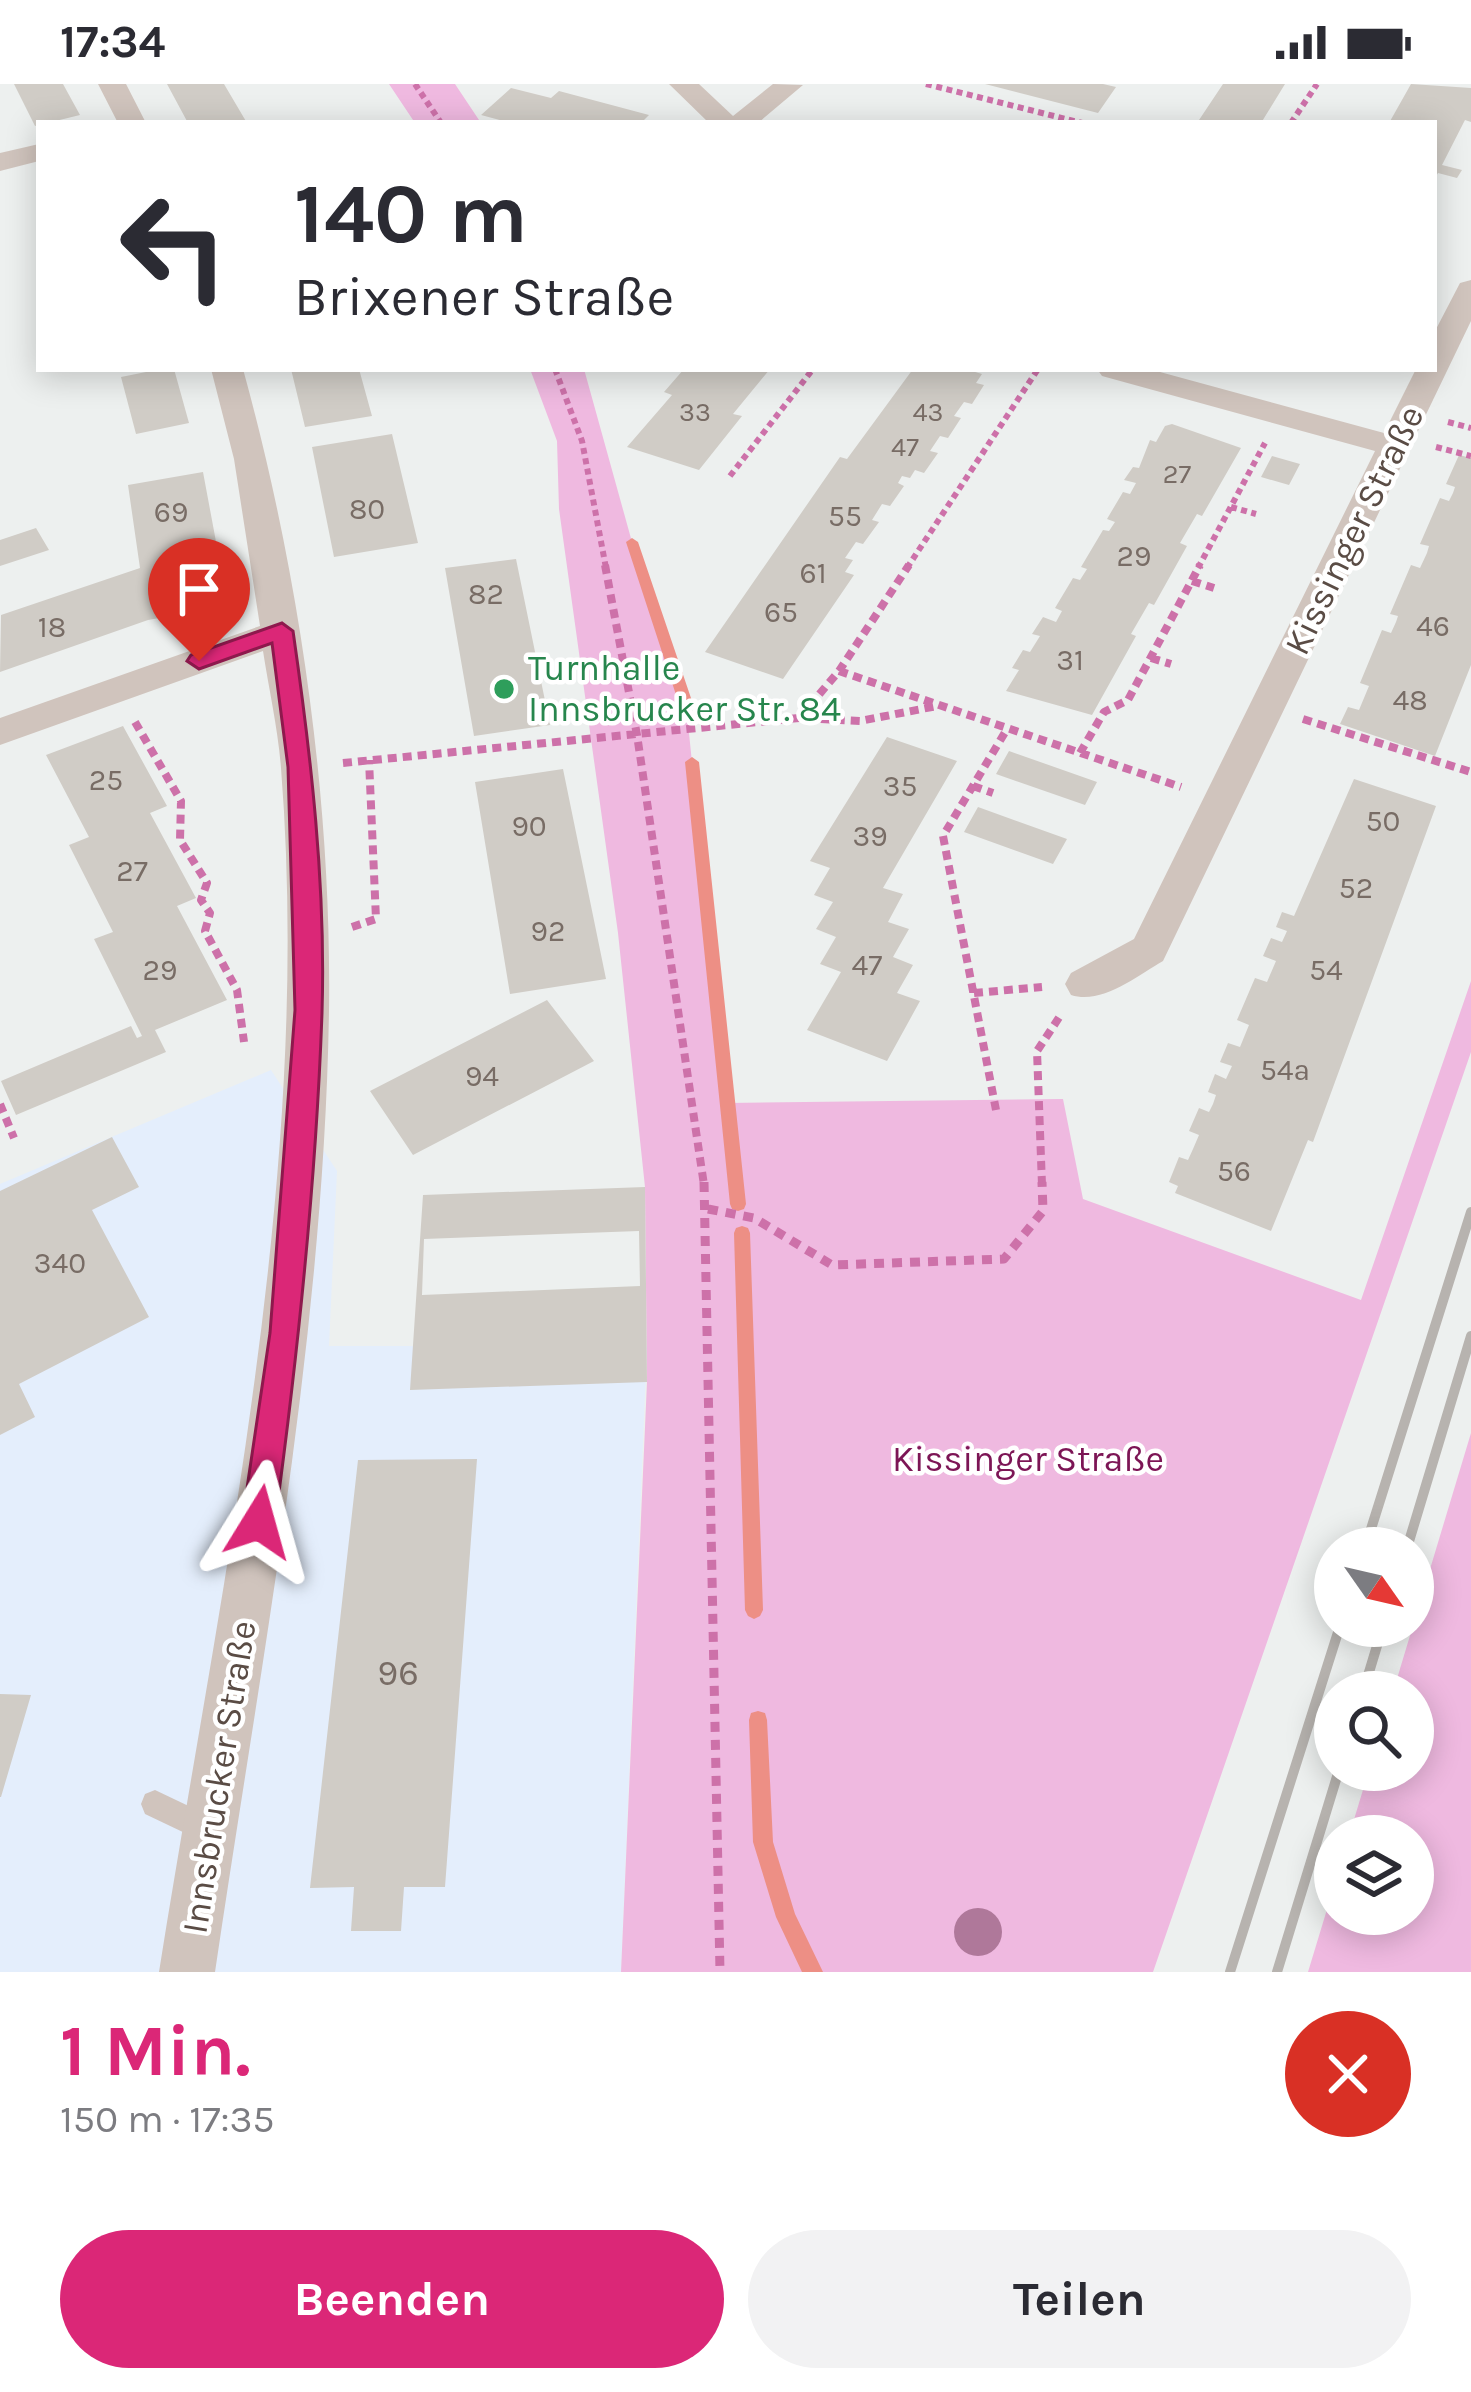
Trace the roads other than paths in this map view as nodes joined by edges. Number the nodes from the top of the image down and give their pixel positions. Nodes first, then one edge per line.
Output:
1 (112, 84) edge
2 (683, 84) edge
3 (789, 85) edge
4 (130, 120) edge
5 (722, 120) edge
6 (745, 120) edge
7 (36, 153) edge
8 (0, 162) edge
9 (1471, 289) edge
10 (1437, 359) edge
11 (228, 372) edge
12 (1124, 372) edge
13 (1432, 372) edge
14 (1412, 446) junction
15 (282, 631) junction
16 (0, 732) edge
17 (1086, 984) road end
18 (154, 1804) dead end
19 (211, 1832) junction
20 (187, 1972) edge

1 - 4 street
2 - 5 street
3 - 6 street
7 - 8 street
9 - 10 street, Kissinger Straße
11 - 15 street, Innsbrucker Straße
12 - 14 street
13 - 14 street, Kissinger Straße
14 - 17 street, Kissinger Straße
15 - 16 street
15 - 19 street, Innsbrucker Straße
18 - 19 lane
19 - 20 street, Innsbrucker Straße

